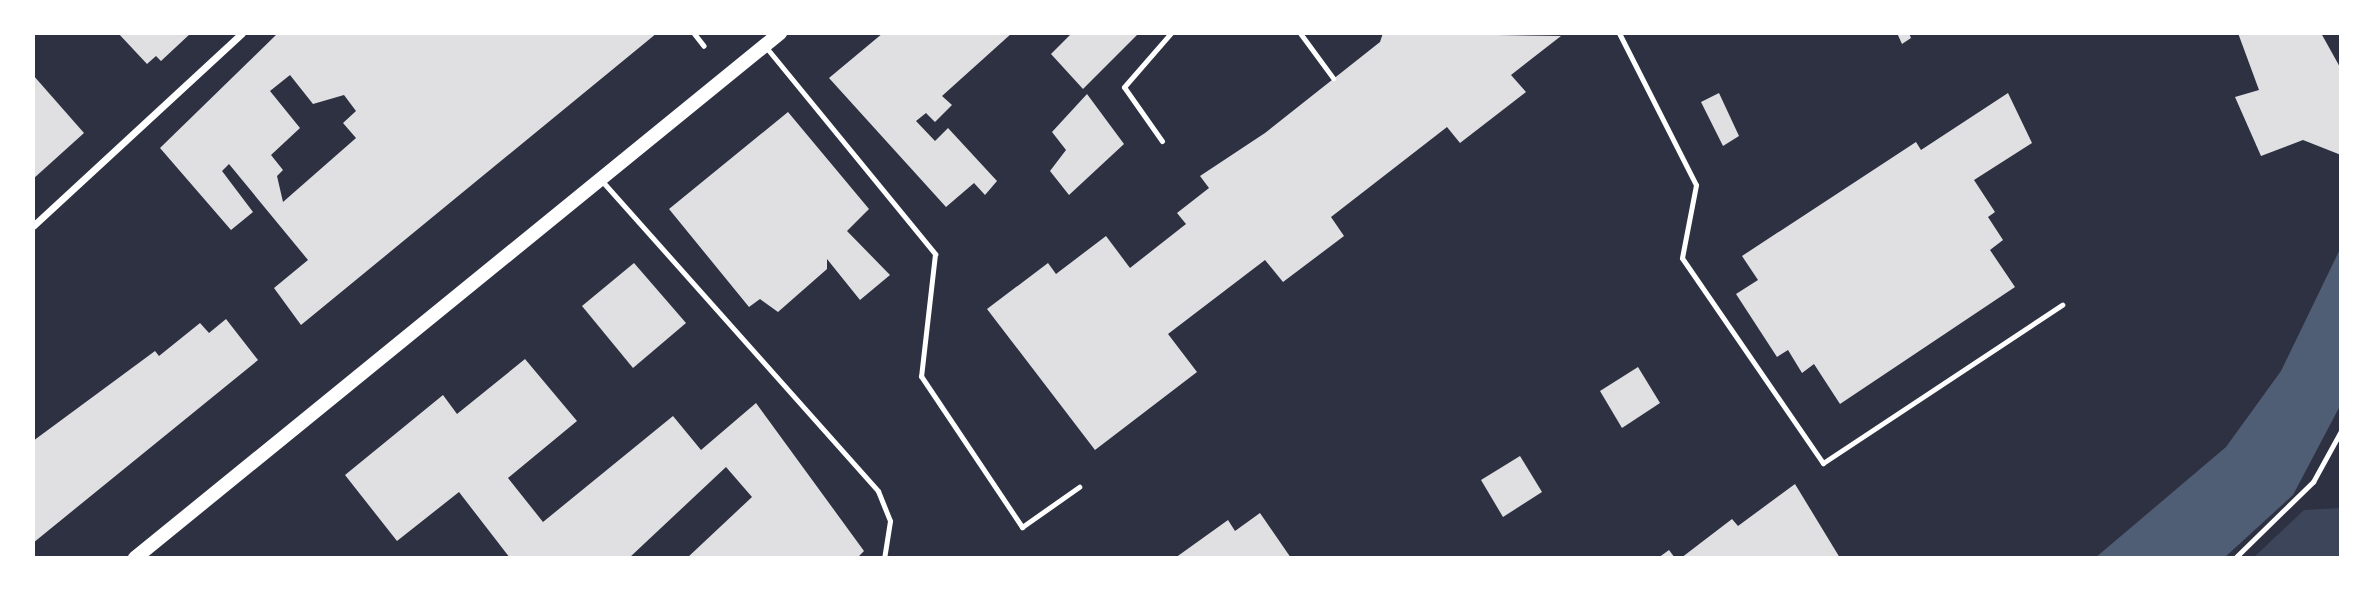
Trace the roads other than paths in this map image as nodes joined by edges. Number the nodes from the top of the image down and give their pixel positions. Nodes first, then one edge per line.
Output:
1 (242, 33) edge
2 (780, 33) edge
3 (1171, 33) edge
4 (1300, 33) edge
5 (1619, 33) edge
6 (765, 46) junction
7 (1334, 78) dead end
8 (1163, 141) dead end
9 (600, 179) junction
10 (33, 226) edge
11 (2062, 305) dead end
12 (1079, 487) dead end
13 (135, 558) edge
14 (884, 558) edge

1 - 10 street
2 - 6 main road
3 - 8 lane
4 - 7 lane
5 - 11 lane
6 - 9 main road
6 - 12 lane
9 - 13 main road
9 - 14 lane

